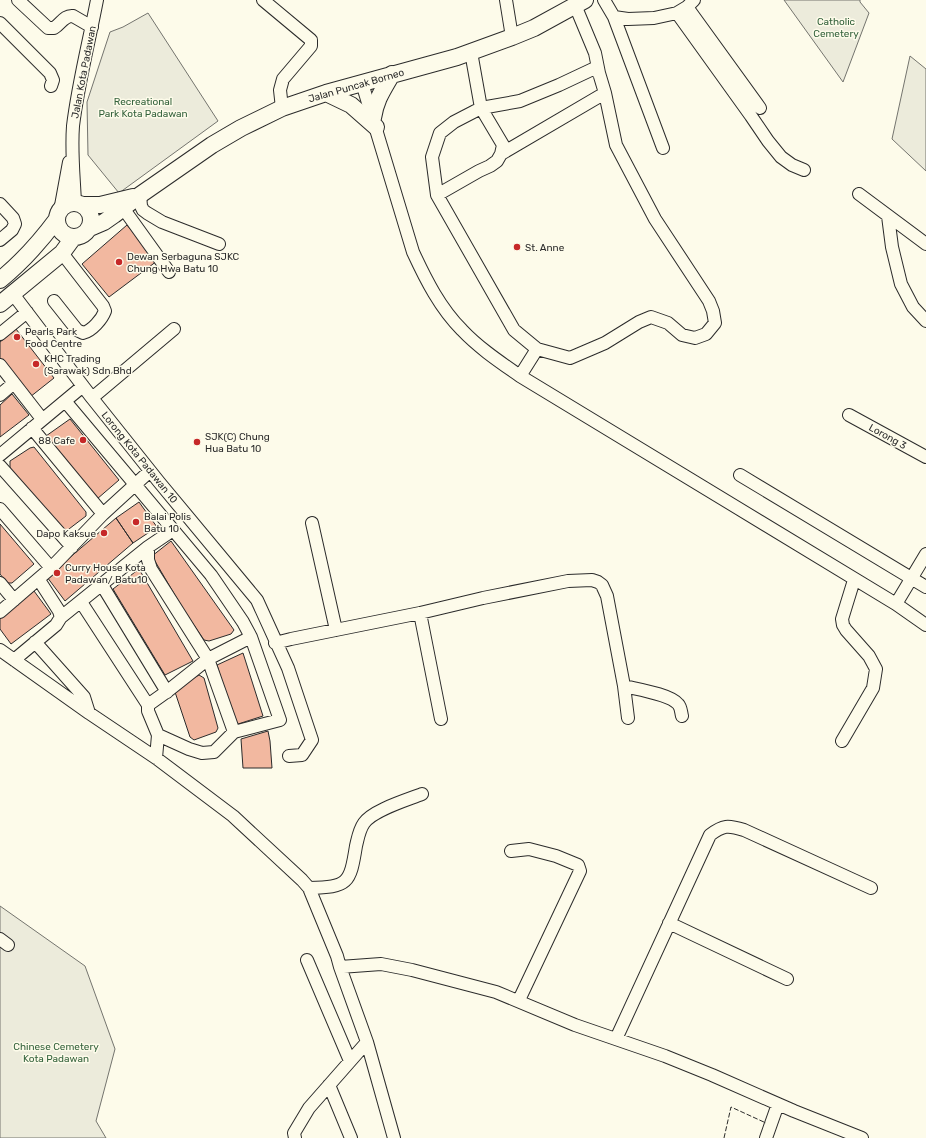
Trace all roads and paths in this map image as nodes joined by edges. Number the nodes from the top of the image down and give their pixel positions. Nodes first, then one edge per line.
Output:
1 (18, 0) edge
2 (97, 0) edge
3 (263, 0) edge
4 (506, 0) edge
5 (604, 0) edge
6 (580, 3) edge
7 (686, 7) edge
8 (614, 17) junction
9 (0, 23) edge
10 (92, 27) junction
11 (512, 37) junction
12 (471, 52) junction
13 (599, 73) junction
14 (392, 74) junction
15 (362, 83) junction
16 (51, 86) dead end
17 (326, 93) junction
18 (605, 93) junction
19 (282, 108) junction
20 (481, 108) junction
21 (760, 108) dead end
22 (374, 123) junction
23 (72, 144) junction
24 (662, 148) dead end
25 (501, 154) junction
26 (804, 170) dead end
27 (860, 194) dead end
28 (140, 195) junction
29 (437, 195) junction
30 (0, 204) edge
31 (79, 204) junction
32 (123, 208) junction
33 (58, 215) junction
34 (888, 216) junction
35 (90, 228) junction
36 (73, 238) junction
37 (0, 240) edge
38 (219, 244) dead end
39 (926, 244) edge
40 (62, 253) junction
41 (169, 272) dead end
42 (0, 280) edge
43 (13, 294) junction
44 (54, 301) dead end
45 (0, 304) edge
46 (27, 312) junction
47 (926, 321) edge
48 (174, 329) dead end
49 (0, 334) edge
50 (537, 349) junction
51 (0, 365) edge
52 (520, 376) junction
53 (14, 383) junction
54 (83, 386) junction
55 (0, 395) edge
56 (92, 398) junction
57 (65, 401) junction
58 (849, 415) dead end
59 (42, 419) junction
60 (32, 428) junction
61 (0, 455) edge
62 (926, 457) edge
63 (0, 466) edge
64 (150, 471) junction
65 (740, 475) dead end
66 (134, 484) junction
67 (0, 509) edge
68 (103, 514) junction
69 (312, 522) dead end
70 (173, 530) junction
71 (72, 547) junction
72 (148, 547) junction
73 (926, 554) edge
74 (51, 568) junction
75 (912, 578) junction
76 (39, 580) junction
77 (854, 580) junction
78 (0, 584) edge
79 (102, 585) junction
80 (926, 588) edge
81 (14, 600) junction
82 (81, 602) junction
83 (896, 604) junction
84 (0, 612) edge
85 (420, 613) junction
86 (60, 618) junction
87 (926, 625) edge
88 (336, 630) junction
89 (251, 637) junction
90 (35, 642) junction
91 (276, 643) junction
92 (0, 650) edge
93 (208, 658) junction
94 (14, 660) junction
95 (624, 686) junction
96 (167, 692) junction
97 (148, 705) junction
98 (89, 713) junction
99 (682, 716) dead end
100 (628, 718) dead end
101 (441, 719) dead end
102 (234, 732) junction
103 (158, 734) junction
104 (842, 741) dead end
105 (289, 756) dead end
106 (156, 758) junction
107 (422, 794) dead end
108 (511, 851) dead end
109 (309, 888) junction
110 (872, 888) dead end
111 (669, 923) junction
112 (307, 960) dead end
113 (340, 968) junction
114 (787, 979) dead end
115 (519, 1000) junction
116 (616, 1039) junction
117 (367, 1042) junction
118 (350, 1061) junction
119 (329, 1085) junction
120 (778, 1104) junction
121 (295, 1138) edge
122 (351, 1138) edge
123 (394, 1138) edge
124 (766, 1138) edge
125 (862, 1138) edge

1 - 10 street
2 - 10 street, Jalan Kota Padawan
3 - 19 street
4 - 11 street
5 - 8 street
6 - 11 main road, Jalan Puncak Borneo
6 - 13 street
7 - 8 street
7 - 21 street
7 - 26 street
8 - 24 street
9 - 16 street
10 - 23 street, Jalan Kota Padawan
11 - 12 main road, Jalan Puncak Borneo
12 - 14 main road, Jalan Puncak Borneo
12 - 20 street
13 - 18 street
13 - 20 street
14 - 15 main road, Jalan Puncak Borneo
14 - 22 main road
15 - 17 main road, Jalan Puncak Borneo
15 - 22 street
17 - 19 main road, Jalan Puncak Borneo
17 - 22 main road
18 - 25 street
18 - 50 street
19 - 28 main road, Jalan Puncak Borneo
20 - 25 street
20 - 29 street
22 - 52 street
23 - 31 street
23 - 33 street
25 - 29 street
27 - 34 street
28 - 31 main road, Jalan Puncak Borneo
28 - 32 main road, Jalan Puncak Borneo
28 - 38 street
29 - 50 street
30 - 37 street
31 - 33 main road
31 - 35 main road
32 - 35 main road, Jalan Puncak Borneo
32 - 41 street
33 - 36 main road
33 - 42 main road
34 - 39 street
34 - 47 street
35 - 36 main road
36 - 40 main road
40 - 43 main road
40 - 44 street
43 - 45 main road
43 - 46 street, Lorong Kota Padawan 10
46 - 49 street
46 - 54 street, Lorong Kota Padawan 10
48 - 56 street
50 - 52 street
51 - 53 street
52 - 77 street
53 - 55 street
53 - 59 street
54 - 56 street, Lorong Kota Padawan 10
54 - 57 street
56 - 64 street, Lorong Kota Padawan 10
57 - 59 street
57 - 66 street
58 - 62 street, Lorong 3
59 - 60 street
60 - 61 street
60 - 68 street
63 - 71 street
64 - 66 street
64 - 91 street, Lorong Kota Padawan 10
65 - 75 street
66 - 68 street
66 - 70 street
67 - 74 street
68 - 71 street
69 - 88 street
70 - 72 street
70 - 89 street
71 - 74 street
72 - 79 street
72 - 93 street
73 - 75 street
74 - 76 street
75 - 80 street
75 - 83 street
76 - 81 street
76 - 86 street
77 - 83 street
77 - 104 street
78 - 81 street
79 - 82 street
79 - 96 street
81 - 84 street
82 - 86 street
82 - 97 street
83 - 87 street
85 - 88 street
85 - 95 street
85 - 101 street
86 - 90 street
88 - 91 street
89 - 93 street
89 - 102 street
90 - 94 street
90 - 98 street
91 - 105 street, Lorong Kota Padawan 10
92 - 94 street
93 - 96 street
93 - 102 street
94 - 98 street
95 - 99 street
95 - 100 street
96 - 97 street
97 - 103 street
98 - 106 street
102 - 103 street
103 - 106 street
106 - 109 street
107 - 109 street
108 - 115 street
109 - 113 street
110 - 111 street
111 - 114 street
111 - 116 street
112 - 118 street
113 - 115 street
113 - 117 street
115 - 116 street
116 - 120 street
117 - 118 street
117 - 123 street
118 - 119 street
119 - 121 street
119 - 122 street
120 - 124 street
120 - 125 street

